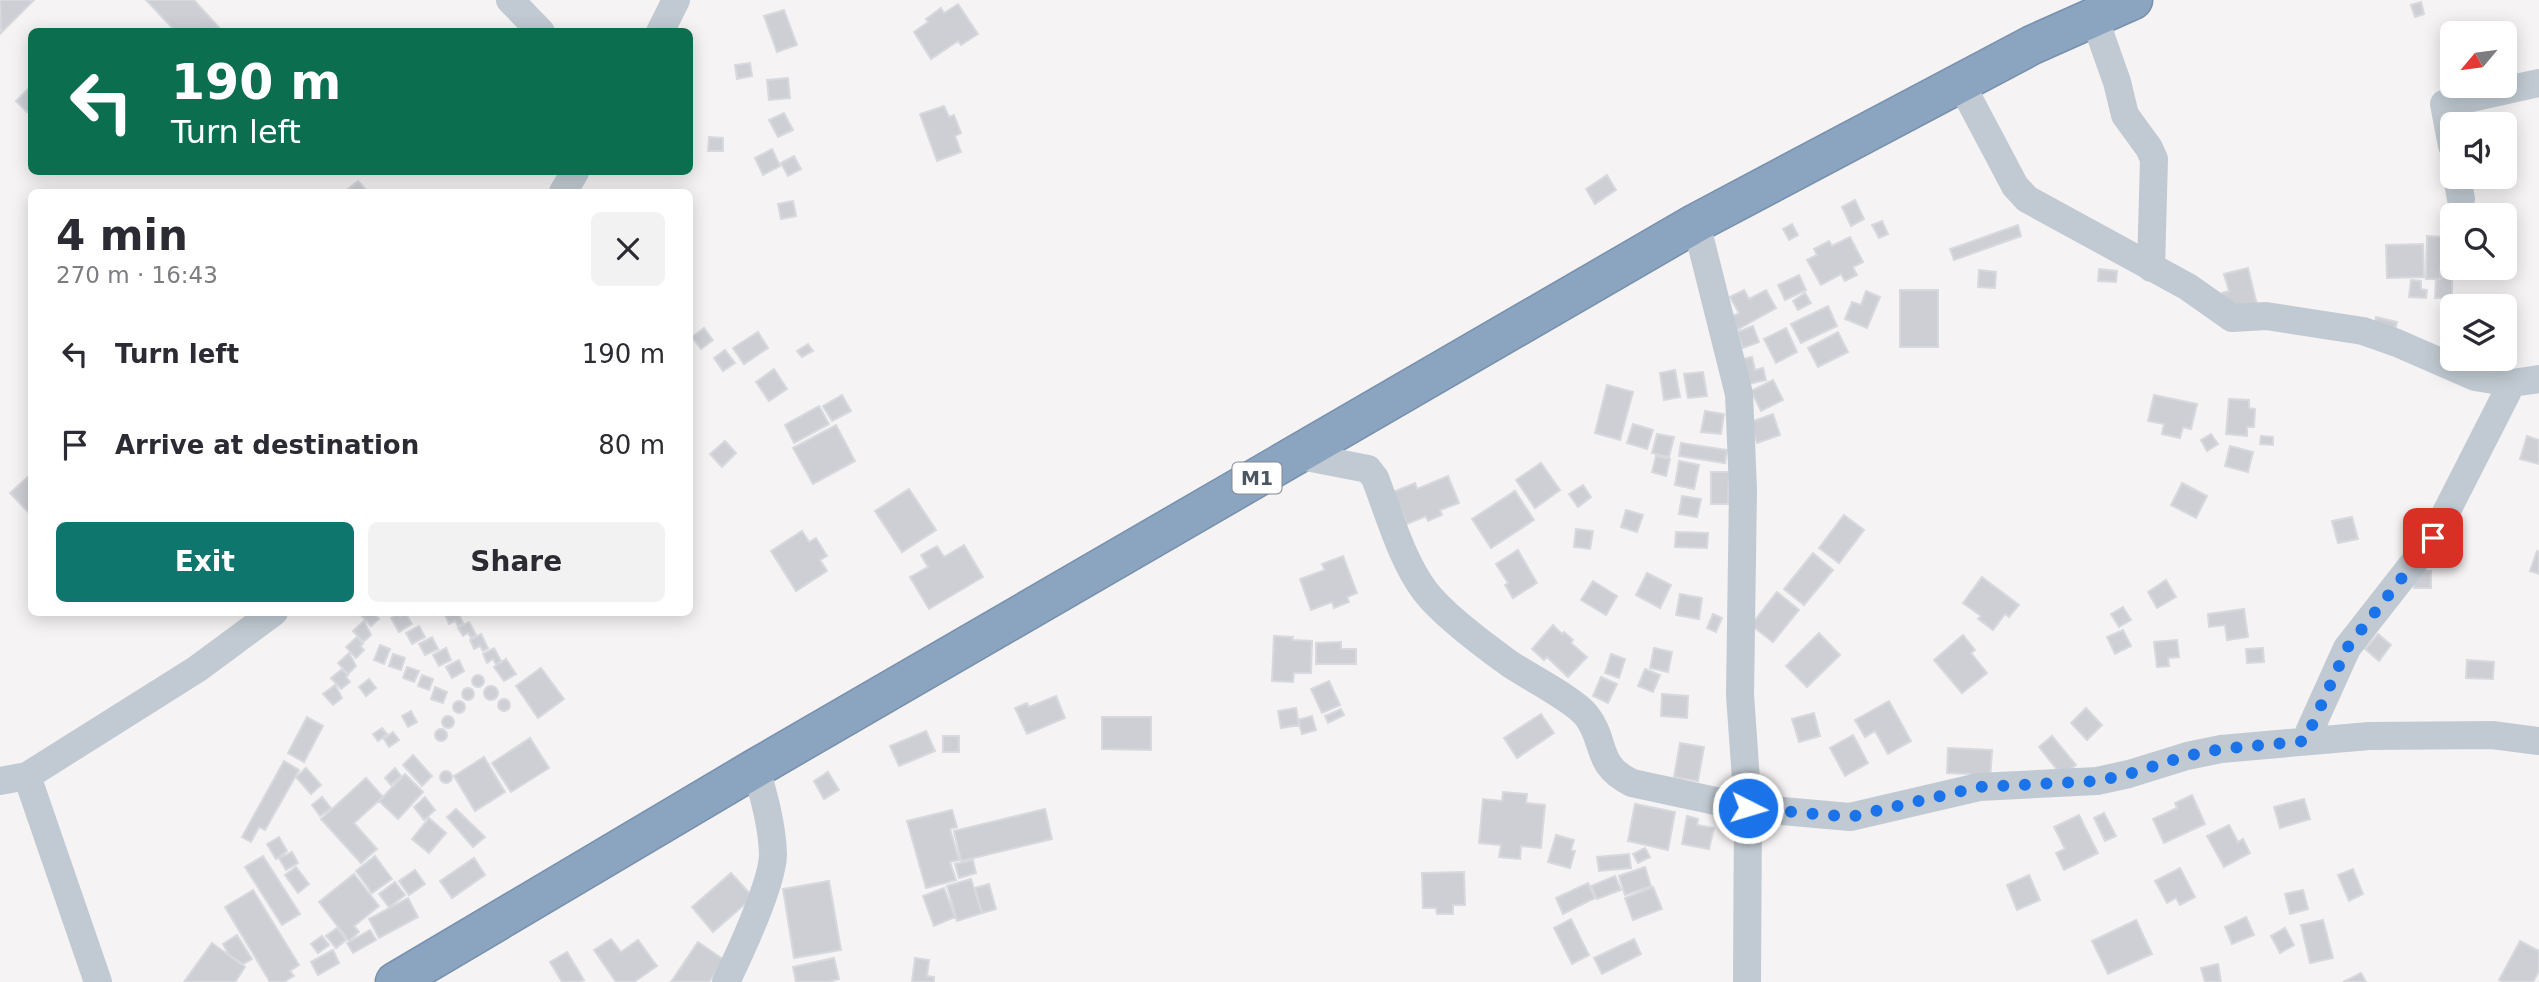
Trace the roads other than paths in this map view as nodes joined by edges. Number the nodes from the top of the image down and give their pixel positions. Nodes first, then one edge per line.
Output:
1 (510, 0) edge
2 (676, 0) edge
3 (2133, 0) edge
4 (2094, 17) junction
5 (537, 28) edge
6 (662, 28) edge
7 (1960, 82) junction
8 (2539, 83) edge
9 (2446, 112) edge
10 (1696, 223) junction
11 (2151, 268) junction
12 (2539, 379) edge
13 (2512, 383) junction
14 (1296, 455) junction
15 (268, 616) edge
16 (2305, 741) junction
17 (2539, 741) edge
18 (756, 768) junction
19 (27, 776) junction
20 (0, 781) edge
21 (1748, 808) junction
22 (98, 982) edge
23 (395, 982) edge
24 (726, 982) edge
25 (1747, 982) edge

1 - 5 street
2 - 6 street
3 - 4 highway, M1
4 - 7 highway, M1
4 - 11 street
7 - 10 highway, M1
7 - 11 street
8 - 9 street
10 - 14 highway, M1
10 - 21 street
11 - 13 street
12 - 13 street
13 - 16 street
14 - 18 highway, M1
14 - 21 street
15 - 19 street
16 - 17 street
16 - 21 street
18 - 23 highway, M1
18 - 24 street
19 - 20 street
19 - 22 street
21 - 25 street

